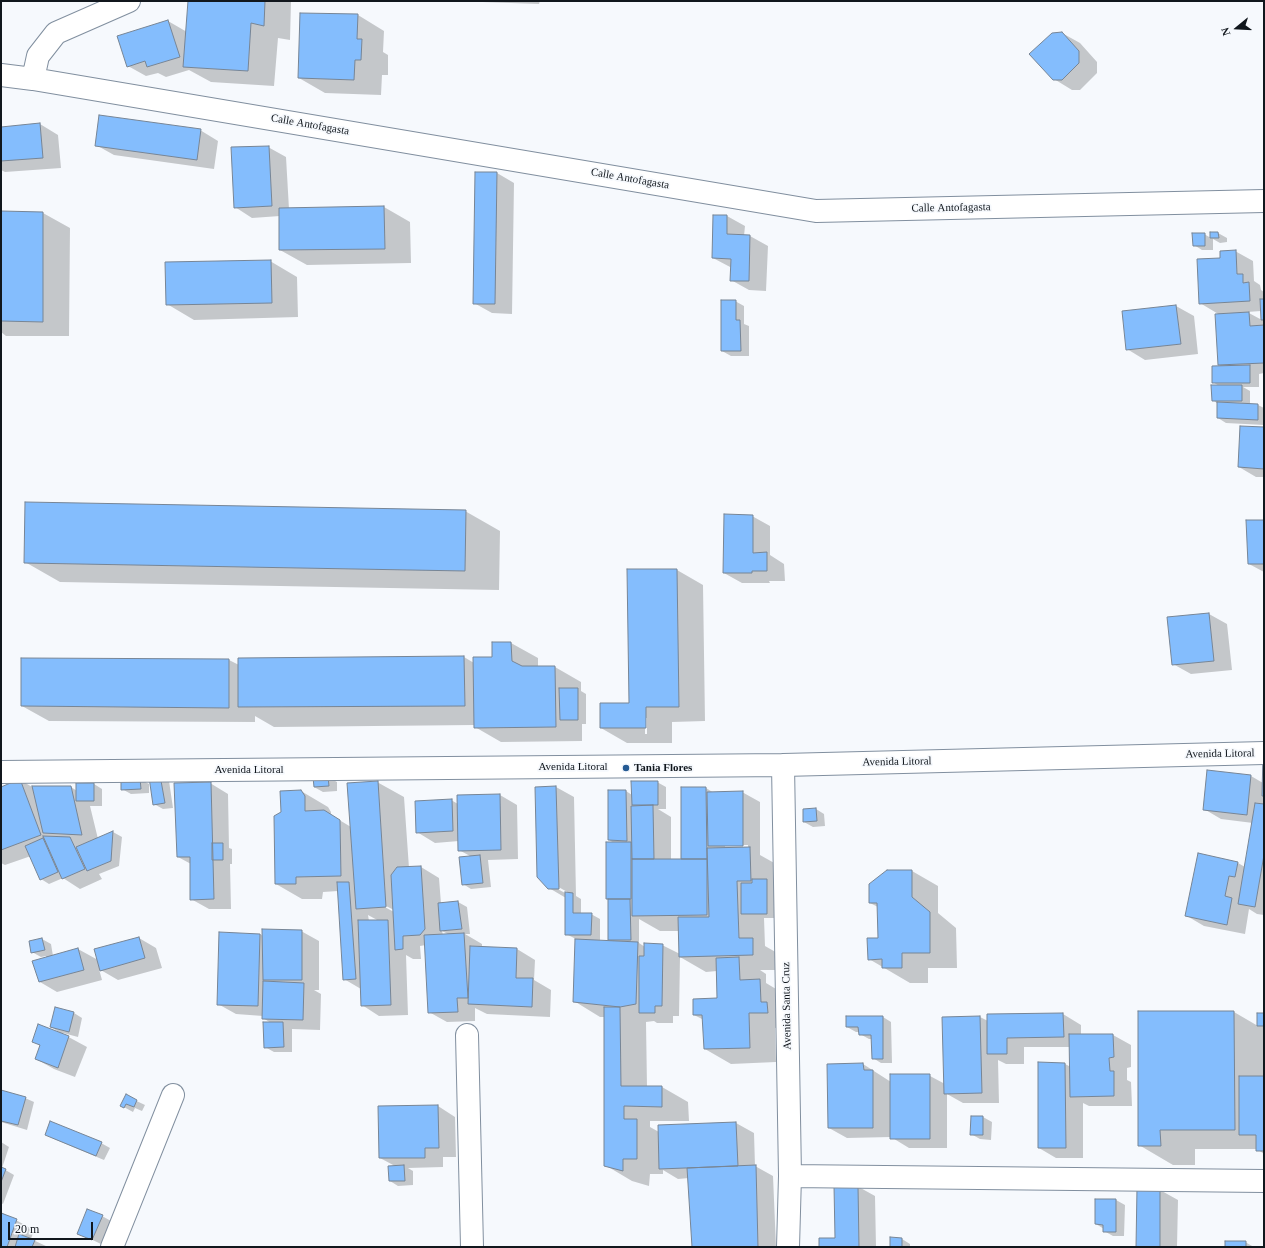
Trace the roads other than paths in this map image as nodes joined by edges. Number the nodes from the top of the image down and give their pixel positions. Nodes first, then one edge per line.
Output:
1 (129, 1) edge
2 (1, 75) edge
3 (32, 78) junction
4 (1264, 202) edge
5 (1264, 753) edge
6 (783, 765) junction
7 (1, 772) edge
8 (467, 1035) dead end
9 (173, 1094) dead end
10 (790, 1176) junction
11 (1264, 1181) edge
12 (112, 1247) edge
13 (472, 1247) edge
14 (788, 1247) edge

1 - 3 street
2 - 3 street, Calle Antofagasta
3 - 4 street, Calle Antofagasta
5 - 6 street, Avenida Litoral
6 - 7 street, Avenida Litoral
6 - 10 street, Avenida Santa Cruz
8 - 13 street
9 - 12 street
10 - 11 street
10 - 14 street, Avenida Santa Cruz

